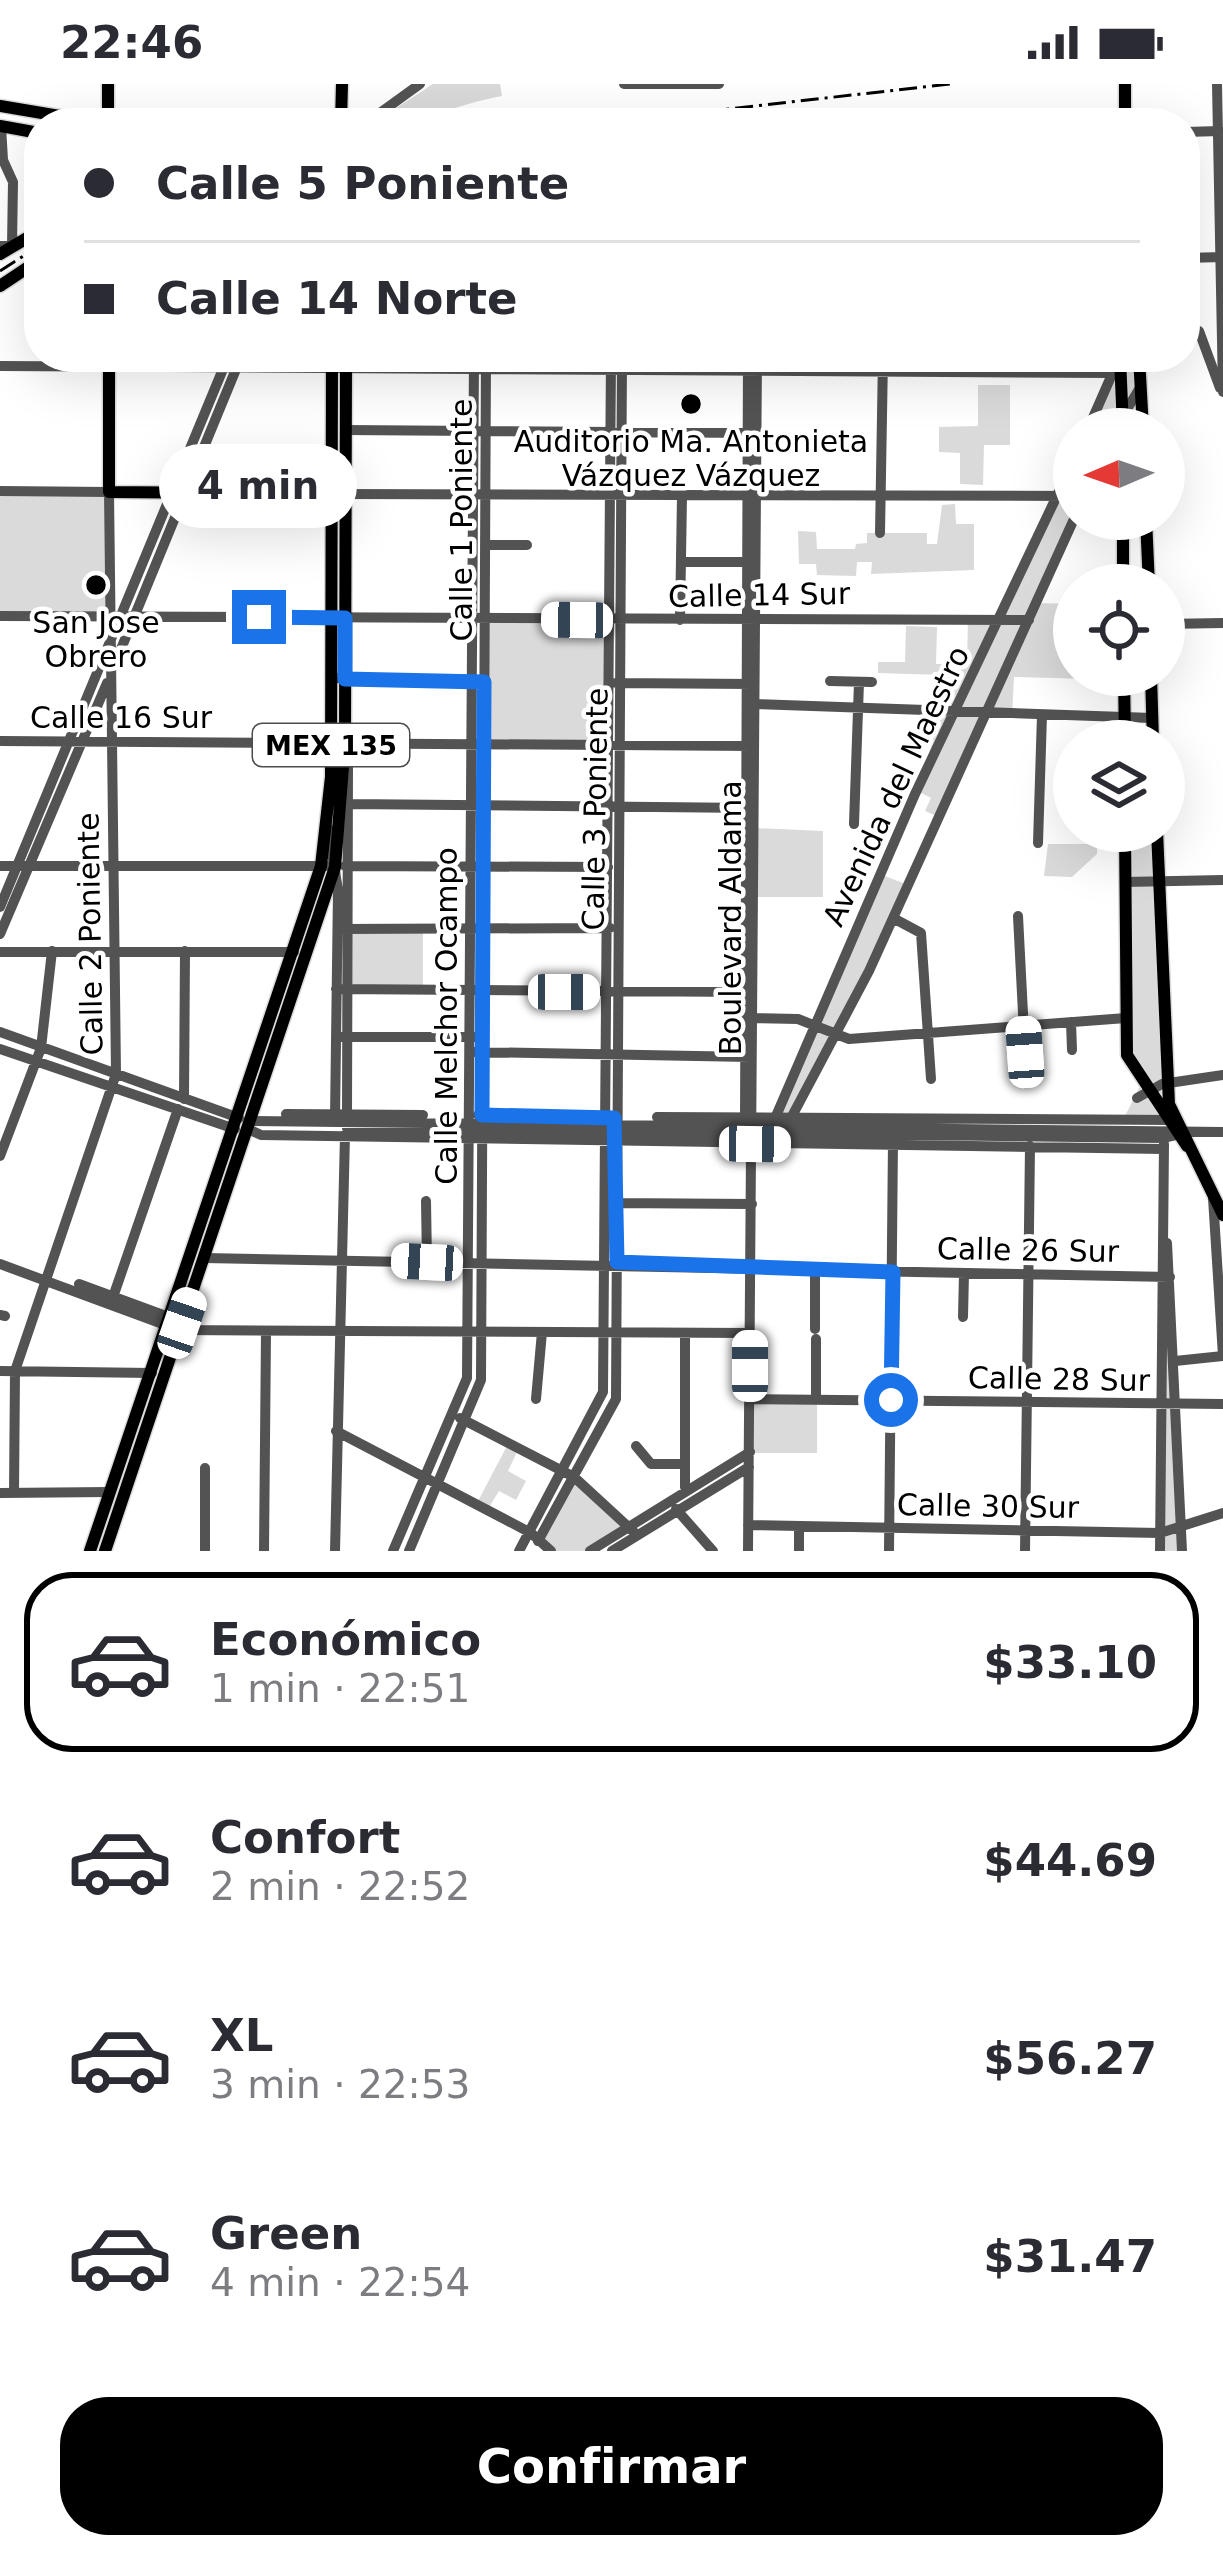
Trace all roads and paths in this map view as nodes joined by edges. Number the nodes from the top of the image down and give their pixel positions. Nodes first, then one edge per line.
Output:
1 (420, 84) edge
2 (624, 84) edge
3 (719, 84) edge
4 (1217, 84) edge
5 (387, 108) edge
6 (0, 126) edge
7 (1221, 131) edge
8 (4, 248) edge
9 (1222, 257) edge
10 (1200, 335) edge
11 (109, 372) edge
12 (228, 372) edge
13 (339, 372) edge
14 (340, 372) edge
15 (478, 372) edge
16 (596, 372) edge
17 (753, 372) junction
18 (883, 372) junction
19 (1119, 372) edge
20 (1140, 372) edge
21 (616, 373) junction
22 (1005, 373) joint
23 (1112, 373) joint
24 (1141, 386) junction
25 (1223, 394) edge
26 (1097, 408) edge
27 (1122, 408) edge
28 (1126, 408) edge
29 (1142, 408) edge
30 (345, 430) junction
31 (480, 433) junction
32 (752, 433) junction
33 (616, 435) junction
34 (0, 491) edge
35 (109, 492) junction
36 (180, 492) junction
37 (339, 494) junction
38 (479, 495) junction
39 (615, 496) junction
40 (682, 496) junction
41 (752, 496) junction
42 (881, 496) junction
43 (1053, 496) edge
44 (1053, 505) edge
45 (880, 533) dead end
46 (1065, 540) edge
47 (485, 545) junction
48 (527, 545) dead end
49 (155, 553) junction
50 (681, 562) junction
51 (747, 562) junction
52 (117, 615) junction
53 (0, 616) edge
54 (136, 616) junction
55 (339, 618) junction
56 (1001, 618) junction
57 (479, 619) junction
58 (680, 620) junction
59 (751, 620) junction
60 (1029, 620) junction
61 (614, 621) junction
62 (1223, 623) edge
63 (1185, 624) edge
64 (110, 643) junction
65 (110, 674) junction
66 (338, 679) junction
67 (830, 681) dead end
68 (479, 682) junction
69 (614, 683) junction
70 (751, 684) junction
71 (1124, 696) edge
72 (1152, 696) edge
73 (756, 704) junction
74 (858, 708) junction
75 (940, 712) junction
76 (956, 712) junction
77 (986, 714) junction
78 (1042, 716) junction
79 (1125, 718) junction
80 (1153, 718) joint
81 (0, 741) edge
82 (75, 741) junction
83 (111, 741) junction
84 (341, 742) junction
85 (478, 743) junction
86 (613, 744) junction
87 (751, 746) junction
88 (938, 747) junction
89 (348, 804) junction
90 (478, 805) junction
91 (612, 806) junction
92 (750, 808) junction
93 (854, 824) dead end
94 (897, 835) junction
95 (1038, 843) dead end
96 (925, 847) junction
97 (1125, 852) edge
98 (1158, 852) edge
99 (884, 865) junction
100 (0, 866) edge
101 (111, 866) junction
102 (335, 866) junction
103 (22, 867) junction
104 (477, 867) junction
105 (612, 867) junction
106 (911, 877) junction
107 (1223, 880) edge
108 (1160, 881) junction
109 (1125, 882) junction
110 (0, 907) edge
111 (1018, 916) dead end
112 (893, 918) junction
113 (611, 928) junction
114 (342, 929) junction
115 (477, 929) junction
116 (0, 934) edge
117 (52, 951) junction
118 (112, 951) junction
119 (185, 951) junction
120 (0, 952) edge
121 (294, 952) junction
122 (342, 990) junction
123 (476, 992) junction
124 (611, 992) junction
125 (749, 992) junction
126 (749, 1018) junction
127 (1126, 1018) junction
128 (813, 1022) junction
129 (1071, 1022) junction
130 (1023, 1026) junction
131 (0, 1032) edge
132 (927, 1034) junction
133 (838, 1036) junction
134 (341, 1037) junction
135 (476, 1037) junction
136 (0, 1049) edge
137 (1072, 1051) dead end
138 (476, 1052) junction
139 (1025, 1052) dead end
140 (39, 1054) junction
141 (610, 1054) junction
142 (748, 1057) junction
143 (1223, 1075) edge
144 (931, 1079) dead end
145 (115, 1080) junction
146 (1167, 1083) junction
147 (1142, 1096) junction
148 (181, 1104) junction
149 (1120, 1120) junction
150 (341, 1122) junction
151 (245, 1123) junction
152 (779, 1126) junction
153 (476, 1127) junction
154 (750, 1128) junction
155 (609, 1129) junction
156 (1223, 1132) edge
157 (1173, 1134) junction
158 (893, 1142) junction
159 (1029, 1143) junction
160 (0, 1156) edge
161 (1213, 1194) junction
162 (427, 1201) dead end
163 (610, 1203) junction
164 (752, 1204) junction
165 (1223, 1215) edge
166 (205, 1258) junction
167 (341, 1258) junction
168 (0, 1260) edge
169 (427, 1262) junction
170 (475, 1262) junction
171 (611, 1262) junction
172 (751, 1267) junction
173 (815, 1271) junction
174 (893, 1272) junction
175 (964, 1273) junction
176 (1029, 1274) junction
177 (1165, 1276) junction
178 (50, 1277) junction
179 (112, 1300) junction
180 (963, 1317) dead end
181 (178, 1325) junction
182 (341, 1329) junction
183 (266, 1332) junction
184 (475, 1332) junction
185 (542, 1333) junction
186 (611, 1333) junction
187 (685, 1333) junction
188 (750, 1333) junction
189 (1174, 1342) junction
190 (1159, 1343) junction
191 (1223, 1356) edge
192 (1175, 1361) junction
193 (5, 1370) edge
194 (152, 1373) junction
195 (536, 1399) dead end
196 (750, 1399) junction
197 (816, 1400) junction
198 (891, 1400) junction
199 (1027, 1402) junction
200 (1223, 1404) edge
201 (1178, 1405) junction
202 (1160, 1406) junction
203 (452, 1415) junction
204 (466, 1419) junction
205 (0, 1432) edge
206 (14, 1432) junction
207 (336, 1432) junction
208 (636, 1446) dead end
209 (750, 1452) junction
210 (685, 1464) junction
211 (749, 1467) junction
212 (205, 1468) dead end
213 (568, 1474) junction
214 (424, 1479) junction
215 (437, 1486) junction
216 (685, 1487) junction
217 (110, 1492) junction
218 (0, 1493) edge
219 (14, 1493) junction
220 (676, 1509) junction
221 (1223, 1513) edge
222 (748, 1525) junction
223 (799, 1526) junction
224 (890, 1528) junction
225 (1025, 1530) junction
226 (1181, 1530) junction
227 (628, 1532) junction
228 (1160, 1533) junction
229 (535, 1537) junction
230 (90, 1551) edge
231 (104, 1551) edge
232 (205, 1551) edge
233 (264, 1551) edge
234 (335, 1551) edge
235 (393, 1551) edge
236 (409, 1551) edge
237 (519, 1551) edge
238 (551, 1551) edge
239 (590, 1551) edge
240 (611, 1551) edge
241 (638, 1551) edge
242 (713, 1551) edge
243 (748, 1551) edge
244 (799, 1551) edge
245 (889, 1551) edge
246 (1025, 1551) edge
247 (1160, 1551) edge
248 (1182, 1551) edge

1 - 5 street
2 - 3 street
4 - 7 street
6 - 8 street
7 - 9 street
9 - 25 street
10 - 25 street
11 - 35 main road
12 - 36 street
13 - 37 main road, MEX 135
14 - 30 main road, MEX 135
15 - 31 street, Calle 1 Poniente
16 - 21 street
17 - 18 street
17 - 21 street
17 - 32 street, Boulevard Aldama
18 - 22 street
18 - 42 street
19 - 27 main road
20 - 24 main road
21 - 33 street
22 - 23 street
23 - 26 street
24 - 28 street
24 - 29 main road
30 - 31 street
30 - 37 main road, MEX 135
31 - 33 street
31 - 38 street, Calle 1 Poniente
32 - 33 street
32 - 41 street, Boulevard Aldama
33 - 39 street
34 - 35 street
35 - 36 main road
35 - 52 street
36 - 37 main road
36 - 49 street
37 - 38 street
37 - 55 main road, MEX 135
38 - 39 street
38 - 47 street, Calle 1 Poniente
38 - 57 street, Calle 1 Poniente
39 - 40 street
39 - 61 street
40 - 41 street
40 - 50 street
41 - 42 street
41 - 51 street, Boulevard Aldama
41 - 59 street, Boulevard Aldama
42 - 43 street
42 - 45 street
44 - 56 street, Avenida del Maestro
46 - 60 street
47 - 48 street
47 - 57 street, Calle 1 Poniente
49 - 52 street
49 - 54 street
50 - 51 street
50 - 58 street
51 - 59 street, Boulevard Aldama
52 - 53 street, Calle 14 Sur
52 - 54 street, Calle 14 Sur
52 - 64 street
54 - 55 street, Calle 14 Sur
54 - 65 street
55 - 57 street, Calle 14 Sur
55 - 66 main road, MEX 135
56 - 59 street, Calle 14 Sur
56 - 60 street, Calle 14 Sur
56 - 76 street, Avenida del Maestro
57 - 61 street, Calle 14 Sur
57 - 68 street, Calle 1 Poniente
58 - 59 street, Calle 14 Sur
58 - 61 street, Calle 14 Sur
59 - 70 street, Boulevard Aldama
60 - 77 street
61 - 69 street
62 - 63 street
64 - 65 street, Calle 2 Poniente
64 - 82 street
65 - 82 street
65 - 83 street, Calle 2 Poniente
66 - 68 street
66 - 84 main road, MEX 135
67 - 74 street
68 - 85 street, Calle 1 Poniente
69 - 70 street
69 - 86 street
70 - 73 street, Boulevard Aldama
70 - 87 street, Boulevard Aldama
71 - 79 main road
72 - 80 main road
73 - 74 street
73 - 87 street, Boulevard Aldama
74 - 75 street
74 - 93 street
75 - 76 street
75 - 88 street
76 - 77 street
76 - 88 street, Avenida del Maestro
77 - 78 street
77 - 96 street
78 - 79 street
78 - 95 street
79 - 80 street
81 - 82 street, Calle 16 Sur
82 - 83 street, Calle 16 Sur
82 - 103 street
83 - 84 street, Calle 16 Sur
83 - 101 street, Calle 2 Poniente
84 - 85 street, Calle 16 Sur
84 - 89 street
84 - 102 main road, MEX 135
84 - 102 main road, MEX 135
85 - 86 street, Calle 16 Sur
85 - 90 street, Calle 1 Poniente
86 - 87 street, Calle 16 Sur
86 - 91 street
87 - 92 street, Boulevard Aldama
88 - 94 street, Avenida del Maestro
89 - 90 street
89 - 102 street
90 - 91 street
90 - 104 street, Calle 1 Poniente
91 - 92 street
91 - 105 street
92 - 125 street, Boulevard Aldama
94 - 96 street
94 - 99 street, Avenida del Maestro
96 - 106 street
97 - 109 main road
98 - 108 main road
99 - 106 street
99 - 128 street, Avenida del Maestro
100 - 103 street
101 - 102 street
101 - 103 street
101 - 118 street, Calle 2 Poniente
102 - 104 street
102 - 114 street
102 - 121 main road, MEX 135
102 - 151 main road, MEX 135
103 - 110 street
103 - 116 street
104 - 105 street
104 - 115 street, Calle Melchor Ocampo
105 - 113 street
106 - 112 street
107 - 108 street
108 - 109 street
108 - 146 main road
109 - 127 main road
111 - 130 street
112 - 132 street
112 - 133 street
113 - 115 street
113 - 124 street
114 - 115 street
114 - 122 street
115 - 123 street, Calle Melchor Ocampo
117 - 118 street
117 - 120 street
117 - 140 street
118 - 119 street
118 - 145 street, Calle 2 Poniente
119 - 121 street
119 - 148 street
121 - 151 main road, MEX 135
122 - 123 street
122 - 134 street
123 - 124 street
123 - 135 street, Calle Melchor Ocampo
124 - 125 street
124 - 141 street
125 - 126 street, Boulevard Aldama
126 - 128 street
126 - 142 street, Boulevard Aldama
127 - 129 street
127 - 147 main road
128 - 133 street
128 - 152 street, Avenida del Maestro
129 - 130 street
129 - 137 street
130 - 132 street
130 - 139 street
131 - 140 street
132 - 133 street
132 - 144 street
133 - 152 street
134 - 135 street
134 - 150 street
135 - 138 street
136 - 140 street
138 - 141 street
138 - 153 street
140 - 145 street
140 - 160 street
141 - 142 street
141 - 155 street
142 - 154 street, Boulevard Aldama
143 - 146 street
145 - 148 street
145 - 178 street, Calle 2 Poniente
146 - 147 street
146 - 157 main road
147 - 149 street
147 - 157 main road
148 - 151 street
148 - 179 street
149 - 152 street
149 - 157 street
150 - 151 street
150 - 151 street
150 - 153 street
150 - 153 street
150 - 167 street
151 - 166 main road, MEX 135
151 - 181 main road, MEX 135
152 - 154 street
152 - 154 street
152 - 157 street
152 - 158 street
153 - 155 street
153 - 155 street
153 - 170 street, Calle Melchor Ocampo
154 - 155 street
154 - 155 street
154 - 158 street
154 - 164 street, Boulevard Aldama
155 - 163 street
156 - 157 street
157 - 159 street
157 - 161 main road
157 - 177 street
158 - 159 street
158 - 174 street
159 - 176 street
161 - 165 main road
161 - 191 street
162 - 169 street
163 - 164 street
163 - 171 street
164 - 172 street, Boulevard Aldama
166 - 167 street, Calle 26 Sur
166 - 181 main road, MEX 135
167 - 169 street, Calle 26 Sur
167 - 182 street
168 - 178 street
169 - 170 street, Calle 26 Sur
170 - 171 street, Calle 26 Sur
170 - 184 street, Calle Melchor Ocampo
171 - 172 street, Calle 26 Sur
171 - 186 street
172 - 173 street, Calle 26 Sur
172 - 188 street, Boulevard Aldama
173 - 174 street, Calle 26 Sur
173 - 197 street
174 - 175 street, Calle 26 Sur
174 - 198 street
175 - 176 street, Calle 26 Sur
175 - 180 street
176 - 177 street, Calle 26 Sur
176 - 199 street
177 - 189 street
177 - 190 street
178 - 179 street
178 - 193 street, Calle 2 Poniente
179 - 181 street
181 - 183 street
181 - 194 main road, MEX 135
181 - 231 main road, MEX 135
182 - 183 street
182 - 184 street
182 - 207 street
183 - 233 street
184 - 185 street
184 - 203 street, Calle Melchor Ocampo
184 - 204 street, Calle Melchor Ocampo
185 - 186 street
185 - 195 street
186 - 187 street
186 - 213 street
187 - 188 street
187 - 210 street
188 - 196 street, Boulevard Aldama
189 - 190 street
189 - 192 street
190 - 202 street
191 - 192 street
192 - 201 street
193 - 194 street
193 - 206 street, Calle 2 Poniente
194 - 217 main road, MEX 135
196 - 197 street, Calle 28 Sur
196 - 209 street, Boulevard Aldama
197 - 198 street, Calle 28 Sur
198 - 199 street, Calle 28 Sur
198 - 224 street
199 - 202 street, Calle 28 Sur
199 - 225 street
200 - 201 street, Calle 28 Sur
201 - 202 street, Calle 28 Sur
201 - 226 street
202 - 228 street
203 - 204 street
203 - 214 street, Calle Melchor Ocampo
204 - 213 street
204 - 215 street, Calle Melchor Ocampo
205 - 206 street
206 - 219 street, Calle 2 Poniente
207 - 214 street
207 - 234 street
208 - 210 street
209 - 211 street, Boulevard Aldama
209 - 216 street
210 - 216 street
211 - 220 street
211 - 222 street, Boulevard Aldama
212 - 232 street
213 - 227 street
213 - 229 street
214 - 215 street
214 - 235 street, Calle Melchor Ocampo
215 - 229 street
215 - 236 street, Calle Melchor Ocampo
216 - 227 street
217 - 219 street
217 - 230 main road, MEX 135
218 - 219 street
220 - 227 street
220 - 242 street
221 - 226 street, Calle 30 Sur
222 - 223 street, Calle 30 Sur
222 - 243 street, Boulevard Aldama
223 - 224 street, Calle 30 Sur
223 - 244 street
224 - 225 street, Calle 30 Sur
224 - 245 street
225 - 228 street, Calle 30 Sur
225 - 246 street
226 - 228 street, Calle 30 Sur
226 - 248 street
227 - 239 street
227 - 240 street
227 - 241 street
228 - 247 street
229 - 237 street
229 - 238 street

